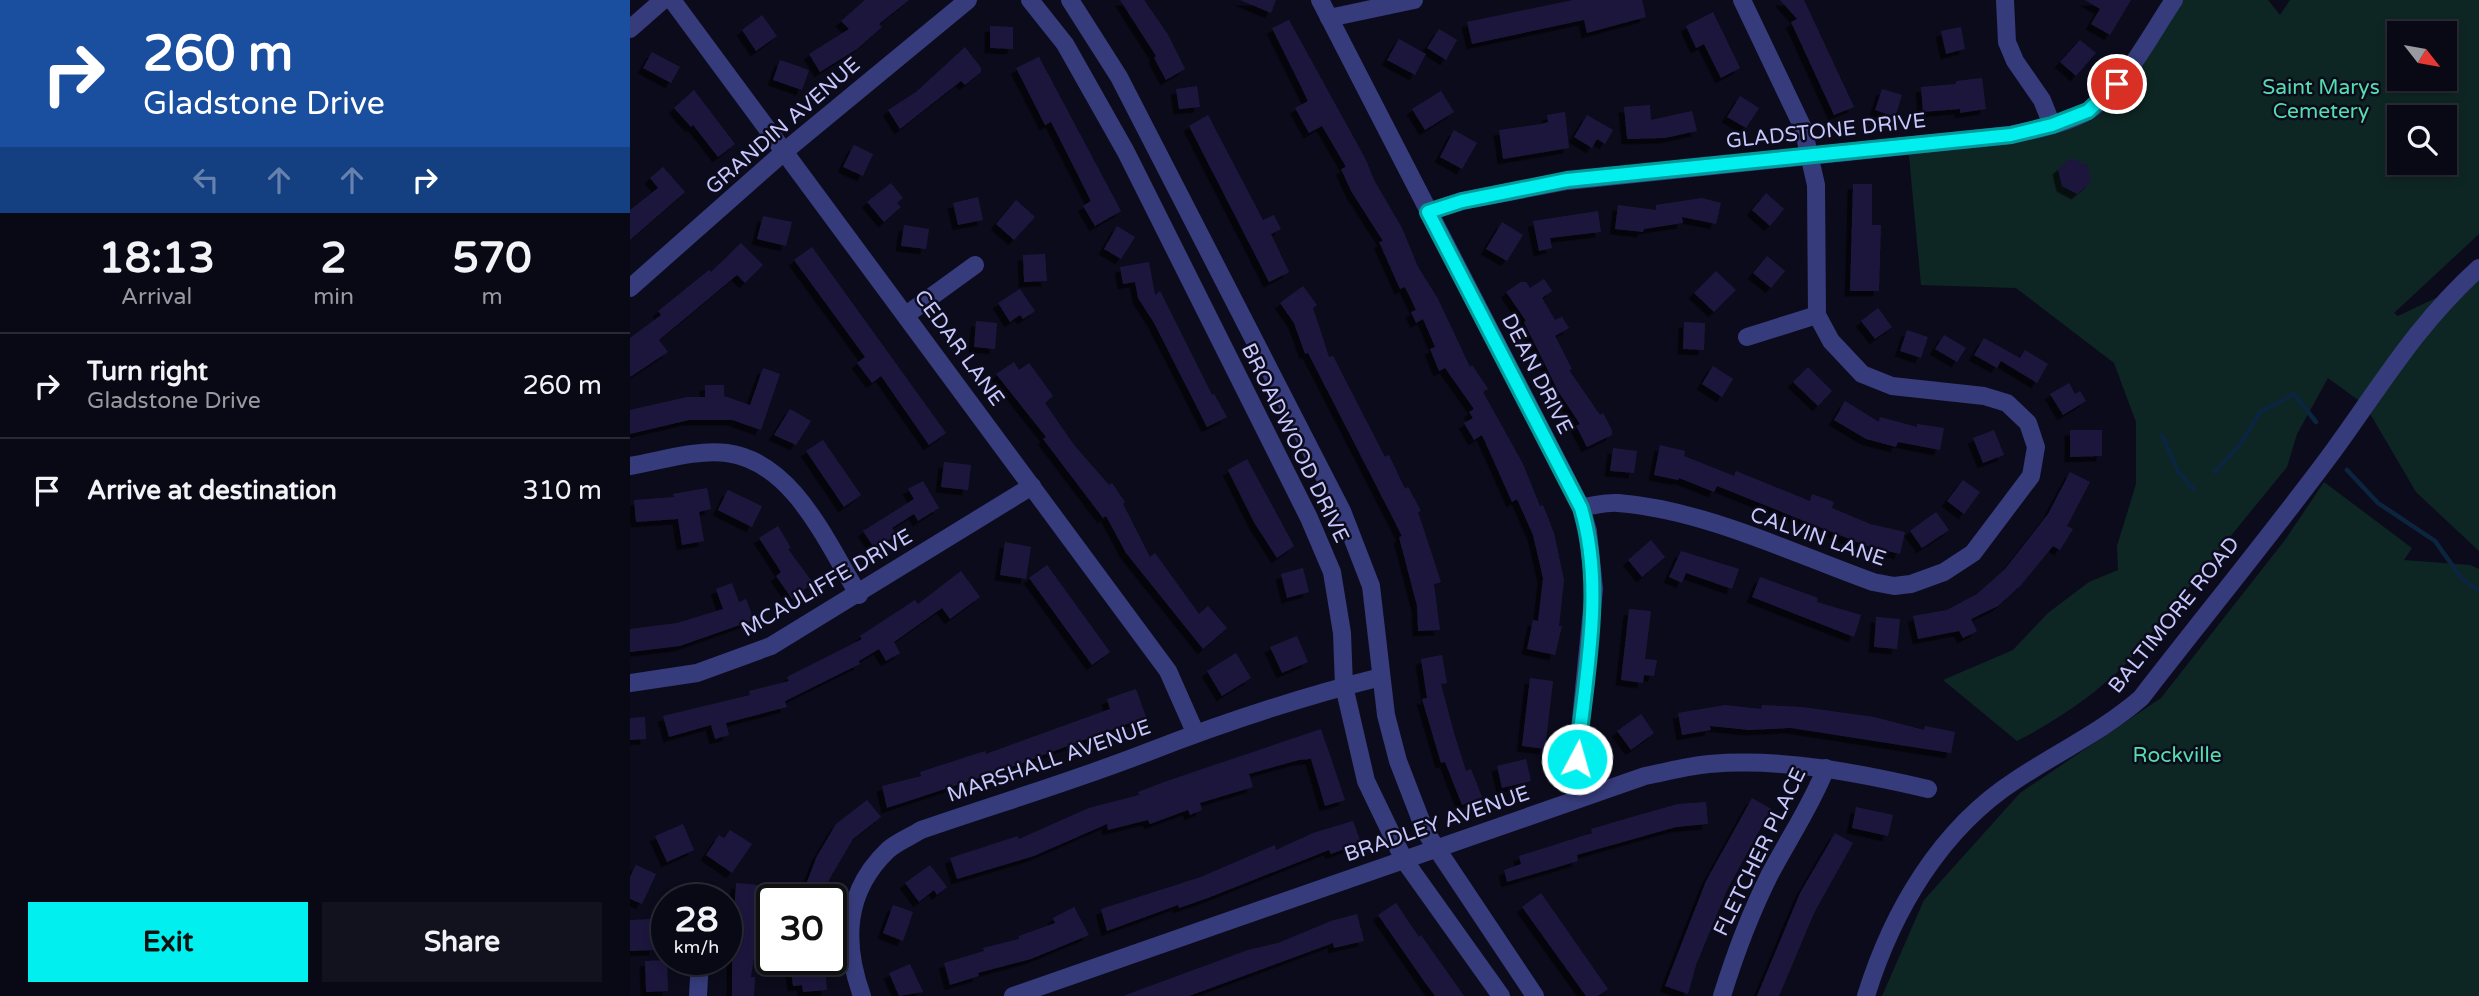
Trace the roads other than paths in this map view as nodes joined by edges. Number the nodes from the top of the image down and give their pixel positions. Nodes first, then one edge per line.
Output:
1 (663, 0) edge
2 (672, 0) edge
3 (968, 0) edge
4 (1030, 0) edge
5 (1070, 0) edge
6 (1320, 0) edge
7 (1414, 0) edge
8 (1742, 0) edge
9 (2005, 0) edge
10 (2174, 0) edge
11 (1329, 18) junction
12 (630, 29) edge
13 (2052, 125) junction
14 (785, 152) junction
15 (1809, 155) junction
16 (1428, 212) junction
17 (975, 265) dead end
18 (2479, 268) edge
19 (630, 288) edge
20 (906, 315) junction
21 (1817, 315) junction
22 (1747, 337) dead end
23 (630, 466) edge
24 (1032, 486) junction
25 (1581, 508) junction
26 (859, 594) junction
27 (1381, 677) junction
28 (630, 683) edge
29 (1344, 686) junction
30 (1195, 732) junction
31 (1826, 768) junction
32 (1928, 789) dead end
33 (1582, 797) junction
34 (1437, 848) junction
35 (1404, 860) junction
36 (699, 975) edge
37 (698, 996) edge
38 (862, 996) edge
39 (1013, 996) edge
40 (1501, 996) edge
41 (1535, 996) edge
42 (1722, 996) edge
43 (1866, 996) edge

1 - 12 street
2 - 14 street, CEDAR LANE
3 - 14 street, GRANDIN AVENUE
4 - 29 street, BROADWOOD DRIVE
5 - 27 street, BROADWOOD DRIVE
6 - 11 street, DEAN DRIVE
7 - 11 street
8 - 15 street
9 - 13 street
10 - 13 street, GLADSTONE DRIVE
11 - 16 street, DEAN DRIVE
13 - 15 street, GLADSTONE DRIVE
14 - 19 street, GRANDIN AVENUE
14 - 20 street, CEDAR LANE
15 - 16 street, GLADSTONE DRIVE
15 - 21 street
16 - 25 street, DEAN DRIVE
17 - 20 street
18 - 43 street, BALTIMORE ROAD
20 - 24 street, CEDAR LANE
21 - 22 street
21 - 25 street, CALVIN LANE
23 - 26 street
24 - 26 street, MCAULIFFE DRIVE
24 - 30 street, CEDAR LANE
25 - 33 street, DEAN DRIVE
26 - 28 street, MCAULIFFE DRIVE
27 - 29 street, MARSHALL AVENUE
27 - 34 street, BROADWOOD DRIVE
29 - 30 street, MARSHALL AVENUE
29 - 35 street, BROADWOOD DRIVE
30 - 38 street, MARSHALL AVENUE
31 - 32 street, BRADLEY AVENUE
31 - 33 street, BRADLEY AVENUE
31 - 42 street, FLETCHER PLACE
33 - 34 street, BRADLEY AVENUE
34 - 35 street, BRADLEY AVENUE
34 - 41 street, BROADWOOD DRIVE
35 - 39 street, BRADLEY AVENUE
35 - 40 street, BROADWOOD DRIVE
36 - 37 street

